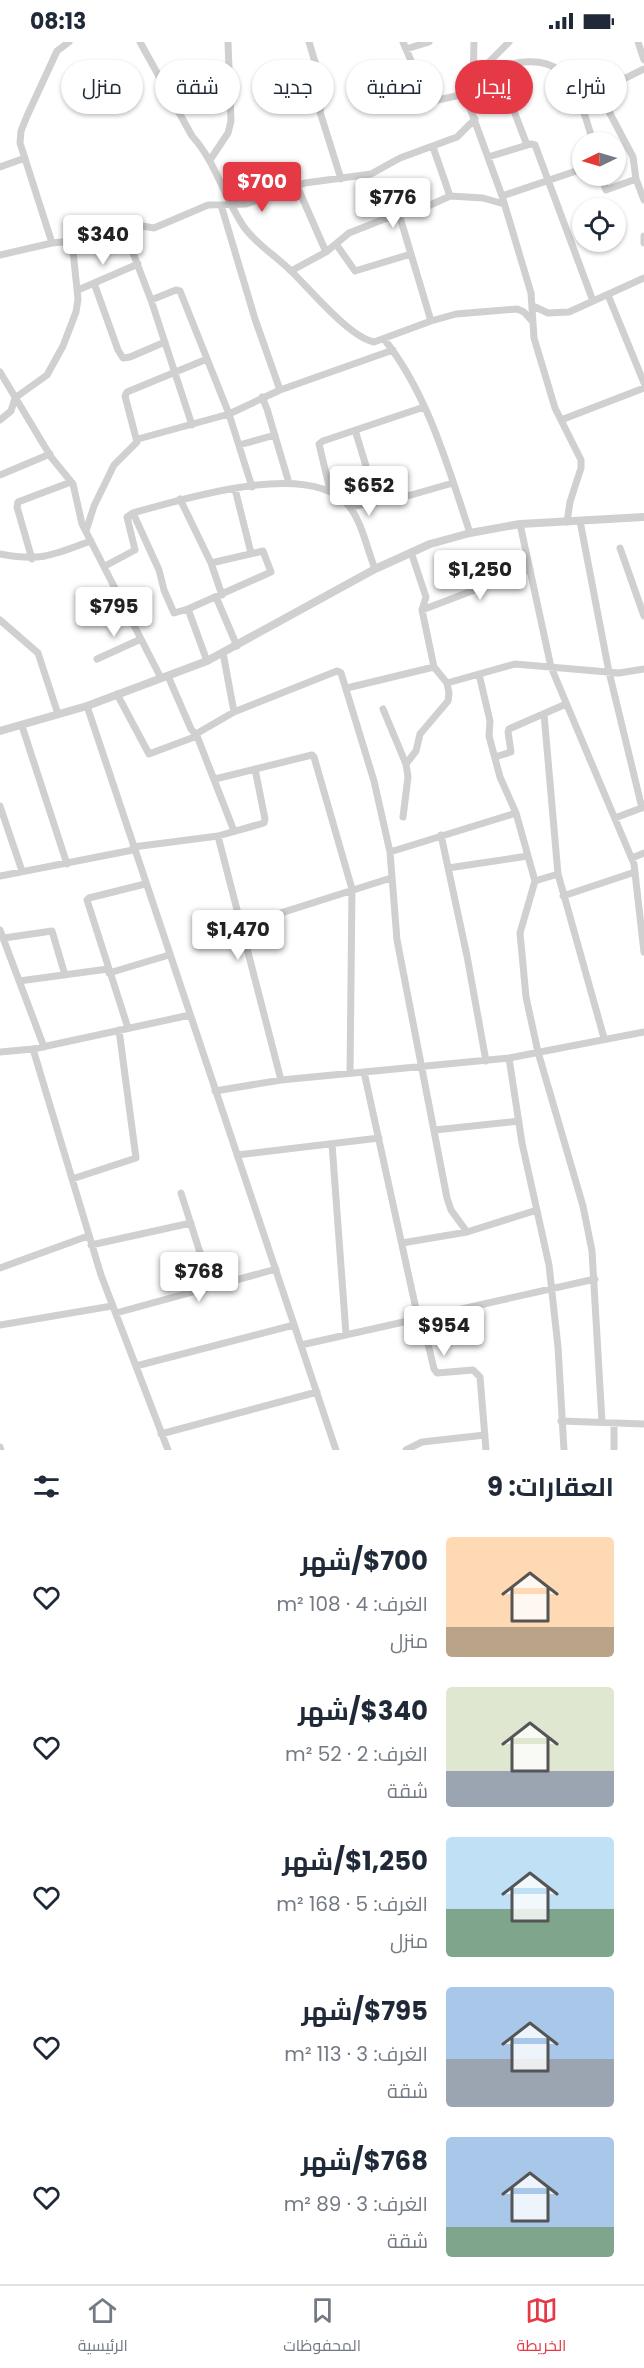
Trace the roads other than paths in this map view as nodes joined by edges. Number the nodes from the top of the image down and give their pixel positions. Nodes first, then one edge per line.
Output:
1 (69, 42) edge
2 (140, 42) edge
3 (228, 42) edge
4 (309, 42) edge
5 (429, 42) edge
6 (474, 42) edge
7 (509, 42) edge
8 (638, 42) edge
9 (405, 46) edge
10 (474, 60) edge
11 (491, 60) edge
12 (644, 60) edge
13 (644, 69) edge
14 (627, 76) edge
15 (455, 96) edge
16 (473, 114) edge
17 (515, 114) edge
18 (583, 114) edge
19 (610, 114) edge
20 (475, 119) junction
21 (589, 132) edge
22 (527, 145) junction
23 (433, 147) junction
24 (488, 157) junction
25 (25, 158) junction
26 (210, 160) junction
27 (0, 167) edge
28 (572, 172) edge
29 (341, 179) junction
30 (636, 179) junction
31 (548, 180) junction
32 (626, 183) edge
33 (297, 186) junction
34 (605, 186) edge
35 (617, 186) edge
36 (450, 196) junction
37 (502, 196) junction
38 (644, 200) edge
39 (504, 204) junction
40 (221, 205) junction
41 (231, 206) junction
42 (399, 214) junction
43 (122, 224) junction
44 (644, 236) edge
45 (72, 241) junction
46 (52, 243) junction
47 (644, 243) edge
48 (336, 244) junction
49 (326, 252) junction
50 (411, 254) junction
51 (0, 255) edge
52 (138, 264) junction
53 (291, 271) junction
54 (644, 278) edge
55 (94, 283) junction
56 (78, 290) junction
57 (608, 295) junction
58 (151, 300) junction
59 (593, 301) junction
60 (533, 306) junction
61 (431, 321) junction
62 (532, 321) junction
63 (384, 339) junction
64 (165, 342) junction
65 (393, 350) junction
66 (207, 359) junction
67 (175, 371) junction
68 (0, 372) edge
69 (644, 383) edge
70 (644, 388) edge
71 (280, 390) junction
72 (262, 397) junction
73 (15, 398) junction
74 (424, 407) junction
75 (229, 414) junction
76 (0, 420) edge
77 (561, 420) junction
78 (192, 425) junction
79 (355, 430) junction
80 (275, 435) junction
81 (138, 439) junction
82 (239, 445) junction
83 (50, 454) junction
84 (0, 475) edge
85 (71, 482) junction
86 (289, 483) junction
87 (453, 483) junction
88 (252, 487) junction
89 (235, 489) junction
90 (330, 490) junction
91 (180, 499) junction
92 (363, 504) junction
93 (350, 507) junction
94 (133, 513) junction
95 (644, 517) edge
96 (580, 521) junction
97 (567, 522) junction
98 (520, 524) junction
99 (86, 531) junction
100 (470, 533) junction
101 (91, 541) junction
102 (620, 548) dead end
103 (411, 552) junction
104 (251, 553) junction
105 (0, 554) edge
106 (32, 559) junction
107 (211, 563) junction
108 (105, 566) junction
109 (375, 569) junction
110 (530, 569) junction
111 (219, 596) junction
112 (188, 609) junction
113 (422, 609) junction
114 (644, 616) edge
115 (0, 620) edge
116 (141, 639) junction
117 (237, 646) junction
118 (223, 653) junction
119 (97, 659) dead end
120 (207, 661) junction
121 (434, 668) junction
122 (551, 668) junction
123 (644, 669) edge
124 (609, 672) junction
125 (478, 674) junction
126 (164, 677) junction
127 (447, 683) junction
128 (347, 688) junction
129 (117, 694) junction
130 (566, 704) junction
131 (87, 706) junction
132 (383, 709) dead end
133 (234, 712) junction
134 (58, 714) junction
135 (544, 714) junction
136 (22, 726) junction
137 (0, 732) edge
138 (197, 735) junction
139 (495, 757) junction
140 (406, 764) junction
141 (255, 769) junction
142 (215, 779) junction
143 (0, 806) edge
144 (643, 807) edge
145 (516, 813) junction
146 (403, 817) dead end
147 (615, 818) junction
148 (234, 831) junction
149 (441, 835) junction
150 (218, 836) junction
151 (133, 849) junction
152 (390, 852) junction
153 (644, 853) edge
154 (528, 856) junction
155 (632, 858) junction
156 (67, 864) junction
157 (448, 868) junction
158 (22, 871) junction
159 (635, 872) junction
160 (558, 874) junction
161 (0, 876) edge
162 (391, 878) junction
163 (535, 881) junction
164 (145, 884) junction
165 (352, 889) junction
166 (563, 896) junction
167 (243, 925) junction
168 (0, 930) edge
169 (4, 939) junction
170 (3, 948) edge
171 (644, 952) edge
172 (169, 955) junction
173 (108, 971) junction
174 (65, 975) junction
175 (20, 981) junction
176 (189, 1015) junction
177 (128, 1028) junction
178 (119, 1030) junction
179 (644, 1032) edge
180 (604, 1038) junction
181 (44, 1047) junction
182 (33, 1049) junction
183 (0, 1052) edge
184 (538, 1052) junction
185 (509, 1058) junction
186 (486, 1060) junction
187 (423, 1067) junction
188 (364, 1072) junction
189 (350, 1073) junction
190 (282, 1080) junction
191 (215, 1091) junction
192 (519, 1121) junction
193 (435, 1130) junction
194 (379, 1138) junction
195 (332, 1144) junction
196 (237, 1155) junction
197 (72, 1179) junction
198 (181, 1193) dead end
199 (537, 1210) junction
200 (191, 1223) junction
201 (467, 1232) junction
202 (88, 1236) junction
203 (402, 1243) junction
204 (91, 1245) junction
205 (0, 1268) edge
206 (276, 1269) junction
207 (595, 1279) junction
208 (211, 1287) junction
209 (551, 1288) junction
210 (114, 1309) junction
211 (420, 1318) junction
212 (0, 1325) edge
213 (294, 1325) junction
214 (346, 1334) junction
215 (301, 1345) junction
216 (136, 1366) junction
217 (317, 1392) junction
218 (561, 1421) junction
219 (602, 1422) junction
220 (614, 1422) junction
221 (644, 1424) edge
222 (161, 1434) junction
223 (485, 1435) junction
224 (168, 1450) edge
225 (336, 1450) edge
226 (406, 1450) edge
227 (486, 1450) edge
228 (564, 1450) edge
229 (614, 1450) edge

1 - 25 street
2 - 26 street
3 - 26 street
4 - 29 street
5 - 9 street
6 - 10 street
7 - 11 street
8 - 12 street
9 - 15 street
13 - 14 street
16 - 20 street
17 - 22 street
18 - 21 street
19 - 30 street
20 - 23 street
20 - 24 street
22 - 24 street
22 - 31 street
23 - 29 street
23 - 36 street
24 - 37 street
25 - 27 street
25 - 46 street
26 - 41 street
28 - 31 street
29 - 33 street
30 - 32 street
30 - 38 street
31 - 37 street
31 - 59 street
33 - 41 street
33 - 49 street
34 - 35 street
36 - 39 street
36 - 42 street
37 - 39 street
39 - 60 street
40 - 41 street
40 - 43 street
40 - 71 street
41 - 53 street
42 - 48 street
42 - 50 street
43 - 45 street
43 - 52 street
44 - 47 street
45 - 46 street
45 - 56 street
46 - 51 street
48 - 49 street
48 - 50 street
49 - 53 street
50 - 61 street
52 - 55 street
52 - 58 street
53 - 63 street
54 - 57 street
55 - 56 street
55 - 64 street
56 - 73 street
57 - 59 street
57 - 69 street
58 - 64 street
58 - 66 street
59 - 60 street
60 - 62 street
61 - 62 street
61 - 63 street
62 - 77 street
63 - 65 street
64 - 67 street
65 - 71 street
65 - 74 street
66 - 67 street
66 - 75 street
67 - 78 street
67 - 81 street
68 - 73 street
70 - 77 street
71 - 72 street
72 - 75 street
72 - 80 street
73 - 76 street
73 - 83 street
74 - 79 street
74 - 87 street
75 - 78 street
75 - 82 street
77 - 97 street
78 - 81 street
79 - 90 street
79 - 92 street
80 - 82 street
80 - 86 street
81 - 99 street
82 - 88 street
83 - 84 street
83 - 85 street
85 - 99 street
85 - 106 street
86 - 88 street
86 - 90 street
87 - 92 street
87 - 100 street
88 - 89 street
89 - 91 street
89 - 104 street
90 - 93 street
91 - 94 street
91 - 107 street
92 - 93 street
93 - 109 street
94 - 108 street
94 - 112 street
95 - 96 street
96 - 97 street
96 - 124 street
97 - 98 street
98 - 100 street
98 - 110 street
99 - 101 street
100 - 103 street
101 - 106 street
101 - 108 street
102 - 114 street
103 - 109 street
103 - 113 street
104 - 107 street
104 - 111 street
105 - 106 street
107 - 111 street
108 - 116 street
109 - 117 street
110 - 113 street
110 - 122 street
111 - 112 street
111 - 117 street
112 - 120 street
113 - 121 street
115 - 134 street
116 - 119 street
116 - 126 street
117 - 118 street
118 - 120 street
118 - 133 street
120 - 126 street
121 - 127 street
121 - 128 street
122 - 124 street
122 - 125 street
122 - 130 street
123 - 124 street
124 - 144 street
125 - 127 street
125 - 139 street
126 - 129 street
126 - 138 street
127 - 140 street
128 - 133 street
128 - 152 street
129 - 131 street
129 - 138 street
130 - 135 street
130 - 147 street
131 - 134 street
131 - 151 street
132 - 140 street
133 - 138 street
134 - 136 street
135 - 139 street
135 - 160 street
136 - 137 street
136 - 156 street
138 - 142 street
139 - 145 street
140 - 146 street
141 - 142 street
141 - 148 street
141 - 165 street
142 - 148 street
143 - 158 street
144 - 147 street
145 - 149 street
145 - 154 street
147 - 155 street
148 - 150 street
149 - 152 street
149 - 157 street
150 - 151 street
150 - 167 street
151 - 156 street
151 - 164 street
152 - 162 street
153 - 155 street
154 - 157 street
154 - 163 street
155 - 159 street
156 - 158 street
157 - 186 street
158 - 161 street
159 - 166 street
159 - 171 street
160 - 163 street
160 - 166 street
162 - 165 street
162 - 187 street
163 - 184 street
164 - 172 street
164 - 173 street
165 - 167 street
165 - 189 street
166 - 180 street
167 - 190 street
168 - 169 street
169 - 170 street
169 - 174 street
170 - 175 street
172 - 173 street
172 - 176 street
173 - 174 street
173 - 177 street
174 - 175 street
175 - 181 street
176 - 177 street
176 - 191 street
177 - 178 street
178 - 181 street
178 - 197 street
179 - 180 street
180 - 184 street
181 - 182 street
182 - 183 street
182 - 197 street
184 - 185 street
184 - 207 street
185 - 186 street
185 - 192 street
186 - 187 street
187 - 188 street
187 - 193 street
188 - 189 street
188 - 194 street
189 - 190 street
190 - 191 street
191 - 196 street
192 - 193 street
192 - 199 street
193 - 201 street
194 - 195 street
194 - 203 street
195 - 196 street
195 - 214 street
196 - 206 street
197 - 202 street
198 - 200 street
199 - 201 street
199 - 209 street
200 - 204 street
200 - 208 street
201 - 203 street
202 - 204 street
202 - 205 street
203 - 211 street
204 - 210 street
206 - 208 street
206 - 213 street
207 - 209 street
207 - 219 street
208 - 210 street
209 - 211 street
209 - 218 street
210 - 212 street
210 - 216 street
211 - 214 street
211 - 223 street
213 - 215 street
213 - 216 street
214 - 215 street
215 - 217 street
216 - 222 street
217 - 222 street
217 - 225 street
218 - 219 street
218 - 228 street
219 - 220 street
220 - 221 street
220 - 229 street
222 - 224 street
223 - 226 street
223 - 227 street

